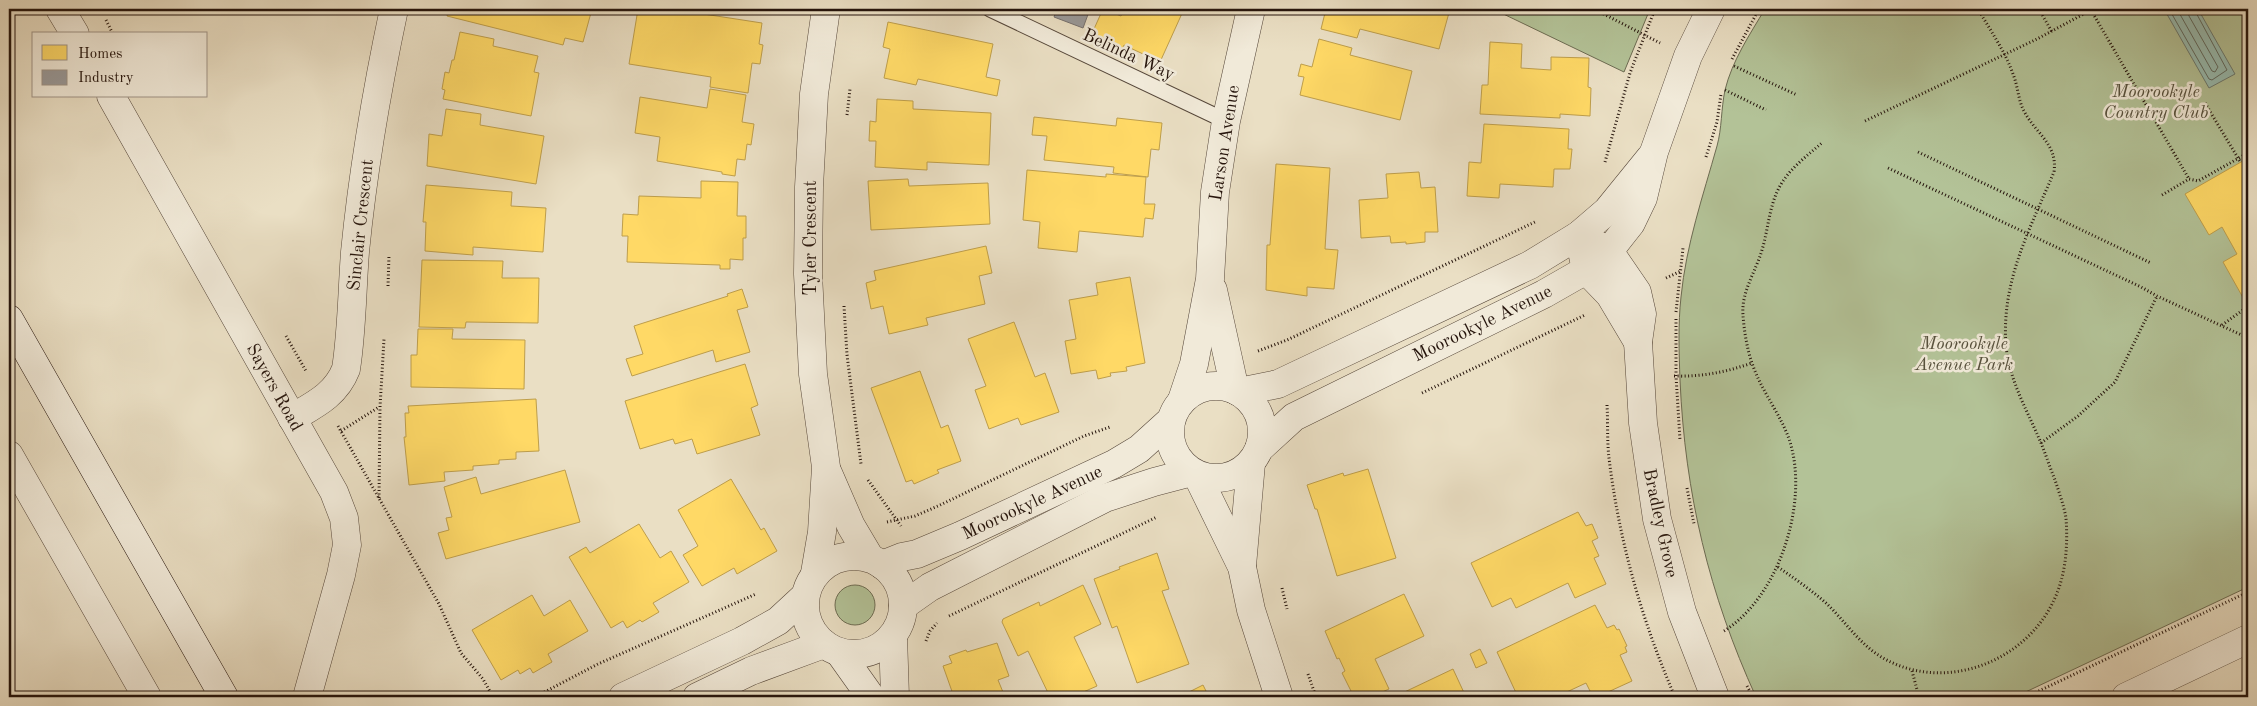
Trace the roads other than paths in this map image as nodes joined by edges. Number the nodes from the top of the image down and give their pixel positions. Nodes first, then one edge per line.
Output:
1 (60, 9) edge
2 (394, 9) edge
3 (826, 9) edge
4 (990, 9) edge
5 (1251, 9) edge
6 (1711, 9) edge
7 (74, 32) edge
8 (112, 98) edge
9 (1226, 120) junction
10 (1654, 152) junction
11 (1579, 235) junction
12 (1609, 251) junction
13 (1586, 270) junction
14 (1210, 279) junction
15 (1624, 296) junction
16 (9, 319) edge
17 (1237, 391) junction
18 (1176, 410) junction
19 (292, 418) junction
20 (9, 455) edge
21 (1255, 456) junction
22 (826, 467) junction
23 (1195, 474) junction
24 (876, 561) junction
25 (1242, 567) junction
26 (810, 584) junction
27 (903, 606) junction
28 (892, 636) junction
29 (2248, 639) edge
30 (832, 648) junction
31 (147, 697) edge
32 (224, 697) edge
33 (307, 697) edge
34 (623, 697) edge
35 (697, 697) edge
36 (871, 697) edge
37 (895, 697) edge
38 (1280, 697) edge
39 (1715, 697) edge
40 (2126, 697) edge

1 - 7 street
2 - 19 street, Sinclair Crescent
3 - 22 street, Tyler Crescent
4 - 9 lane, Belinda Way
5 - 9 street, Larson Avenue
6 - 10 street, Moorookyle Avenue
8 - 19 street, Sayers Road
9 - 14 street, Larson Avenue
10 - 11 street, Moorookyle Avenue
10 - 12 street, Moorookyle Avenue
11 - 12 street, Bradley Grove
11 - 13 street, Bradley Grove
11 - 17 street, Moorookyle Avenue
12 - 13 street, Moorookyle Avenue
12 - 15 street, Bradley Grove
13 - 15 street, Bradley Grove
13 - 21 street, Moorookyle Avenue
14 - 17 street, Larson Avenue
14 - 18 street, Larson Avenue
15 - 39 street, Bradley Grove
16 - 32 street
17 - 18 street
17 - 21 street
18 - 23 street
18 - 24 street, Moorookyle Avenue
19 - 33 street, Sayers Road
20 - 31 street
21 - 23 street
21 - 25 street
22 - 24 street, Tyler Crescent
22 - 26 street, Tyler Crescent
23 - 25 street
23 - 27 street, Moorookyle Avenue
24 - 26 street
24 - 27 street
25 - 38 street
26 - 30 street
26 - 34 street
27 - 28 street
28 - 30 street
28 - 37 street
29 - 40 street
30 - 35 street
30 - 36 street

